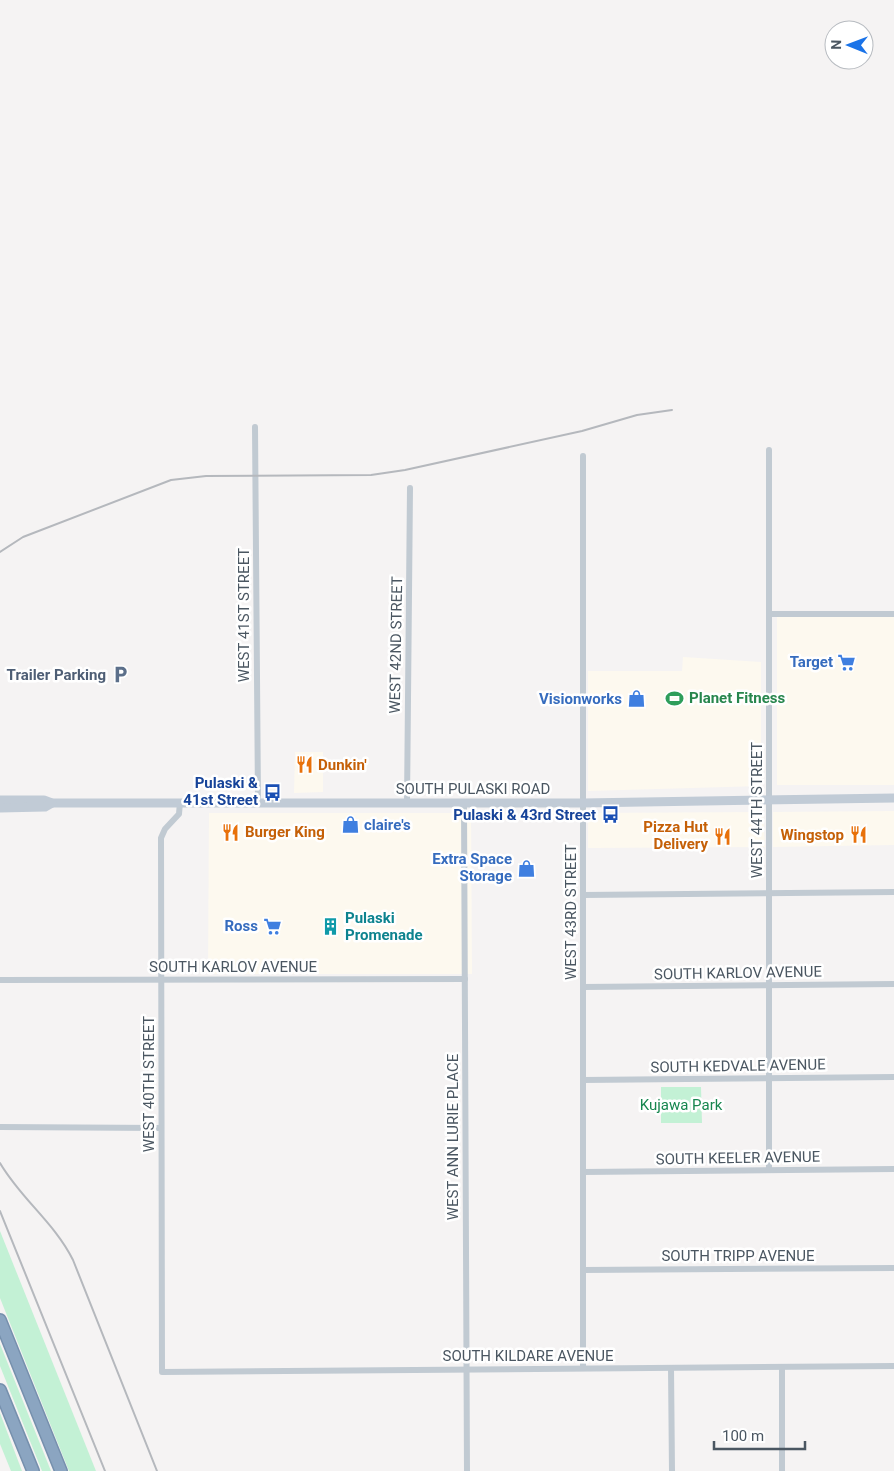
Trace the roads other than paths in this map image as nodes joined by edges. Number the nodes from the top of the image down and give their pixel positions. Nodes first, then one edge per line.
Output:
1 (255, 427) dead end
2 (769, 450) dead end
3 (583, 456) dead end
4 (410, 488) dead end
5 (769, 614) junction
6 (894, 614) edge
7 (894, 798) edge
8 (0, 800) edge
9 (769, 800) junction
10 (180, 802) junction
11 (258, 802) junction
12 (407, 802) junction
13 (52, 803) junction
14 (464, 803) junction
15 (583, 803) junction
16 (0, 808) edge
17 (894, 892) edge
18 (769, 893) junction
19 (583, 895) junction
20 (465, 978) junction
21 (161, 979) junction
22 (0, 980) edge
23 (894, 984) edge
24 (769, 985) junction
25 (583, 988) junction
26 (894, 1077) edge
27 (769, 1078) junction
28 (583, 1080) junction
29 (0, 1127) edge
30 (161, 1128) junction
31 (894, 1169) edge
32 (769, 1170) junction
33 (583, 1172) junction
34 (894, 1268) edge
35 (583, 1270) junction
36 (0, 1320) edge
37 (894, 1366) edge
38 (782, 1367) junction
39 (583, 1368) junction
40 (671, 1368) junction
41 (466, 1369) junction
42 (162, 1372) joint
43 (0, 1390) edge
44 (33, 1471) edge
45 (60, 1471) edge
46 (467, 1471) edge
47 (672, 1471) edge
48 (782, 1471) edge

1 - 11 street, WEST 41ST STREET
2 - 5 street, WEST 44TH STREET
3 - 15 street, WEST 43RD STREET
4 - 12 street, WEST 42ND STREET
5 - 6 street
5 - 9 street, WEST 44TH STREET
7 - 9 main road, SOUTH PULASKI ROAD
8 - 13 main road, SOUTH PULASKI ROAD
9 - 15 main road, SOUTH PULASKI ROAD
9 - 18 street, WEST 44TH STREET
10 - 11 main road, SOUTH PULASKI ROAD
10 - 13 main road, SOUTH PULASKI ROAD
10 - 21 street, WEST 40TH STREET
11 - 12 main road, SOUTH PULASKI ROAD
12 - 14 main road, SOUTH PULASKI ROAD
13 - 16 main road, SOUTH PULASKI ROAD
14 - 15 main road, SOUTH PULASKI ROAD
14 - 20 street, WEST ANN LURIE PLACE
15 - 19 street, WEST 43RD STREET
17 - 18 street
18 - 19 street
18 - 24 street, WEST 44TH STREET
19 - 25 street, WEST 43RD STREET
20 - 21 street, SOUTH KARLOV AVENUE
20 - 41 street, WEST ANN LURIE PLACE
21 - 22 street, SOUTH KARLOV AVENUE
21 - 30 street, WEST 40TH STREET
23 - 24 street, SOUTH KARLOV AVENUE
24 - 25 street, SOUTH KARLOV AVENUE
24 - 27 street, WEST 44TH STREET
25 - 28 street, WEST 43RD STREET
26 - 27 street, SOUTH KEDVALE AVENUE
27 - 28 street, SOUTH KEDVALE AVENUE
27 - 32 street, WEST 44TH STREET
28 - 33 street, WEST 43RD STREET
29 - 30 street
30 - 42 street, WEST 40TH STREET
31 - 32 street, SOUTH KEELER AVENUE
32 - 33 street, SOUTH KEELER AVENUE
33 - 35 street, WEST 43RD STREET
34 - 35 street, SOUTH TRIPP AVENUE
35 - 39 street, WEST 43RD STREET
36 - 45 highway
37 - 38 street, SOUTH KILDARE AVENUE
38 - 40 street, SOUTH KILDARE AVENUE
38 - 48 street
39 - 40 street, SOUTH KILDARE AVENUE
39 - 41 street, SOUTH KILDARE AVENUE
40 - 47 street
41 - 42 street, SOUTH KILDARE AVENUE
41 - 46 street, WEST ANN LURIE PLACE
43 - 44 highway

